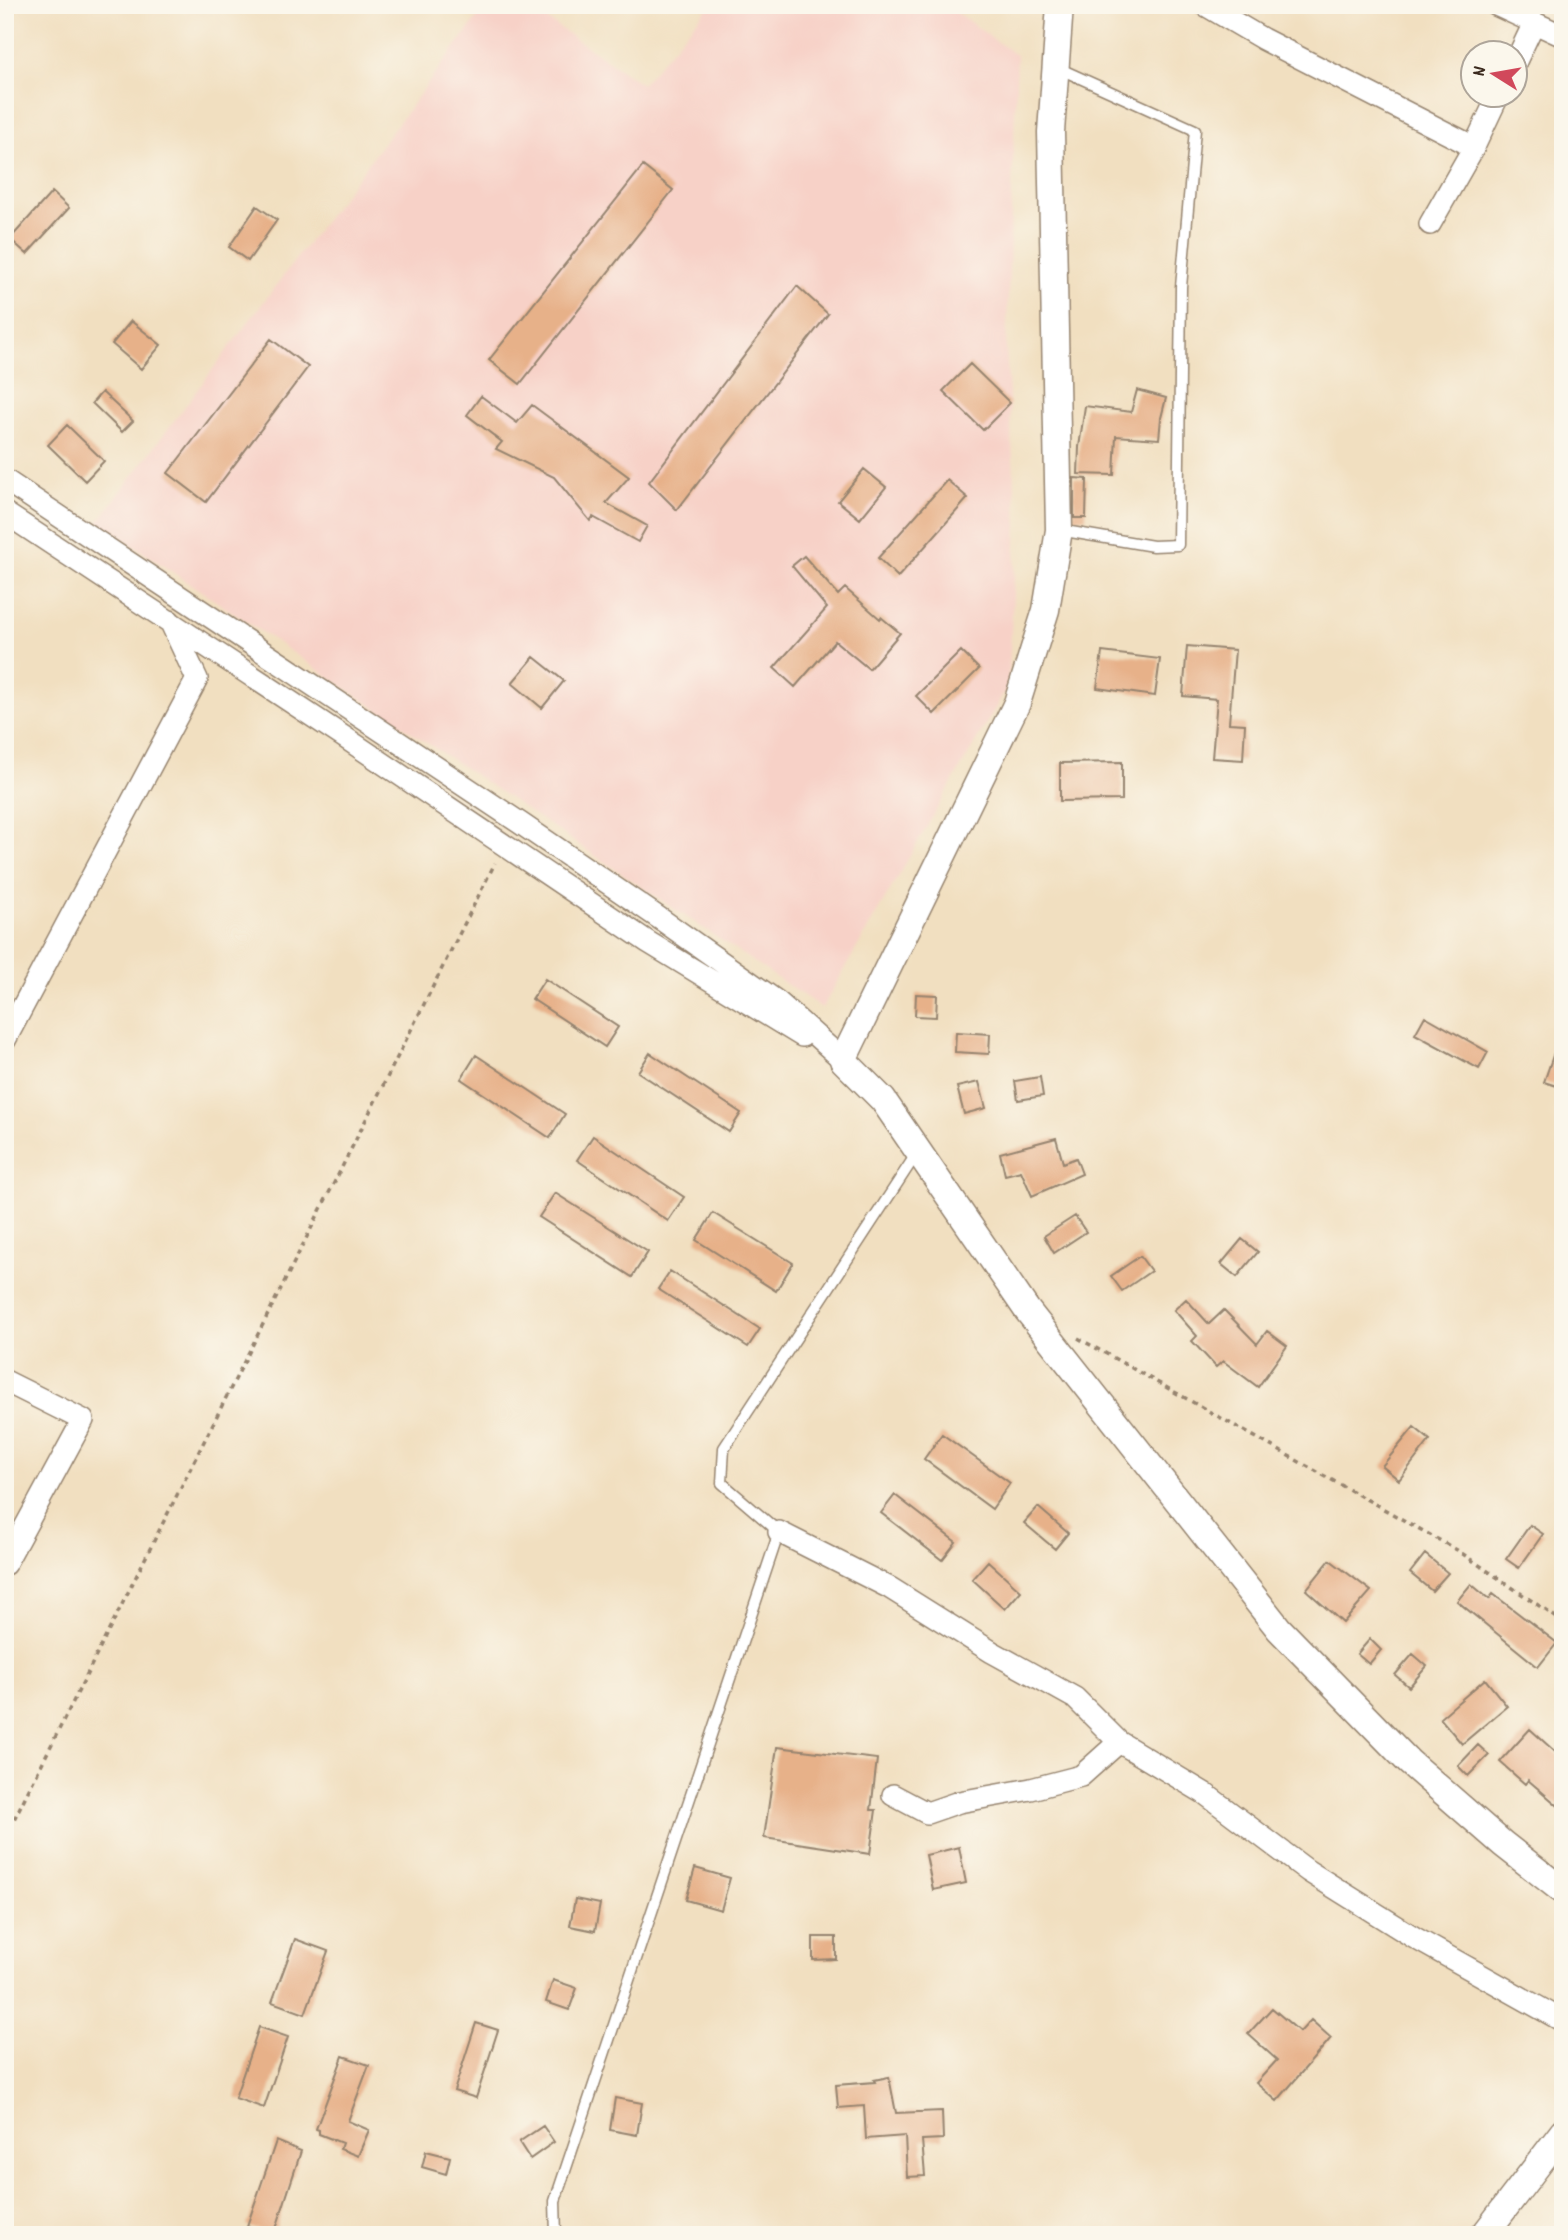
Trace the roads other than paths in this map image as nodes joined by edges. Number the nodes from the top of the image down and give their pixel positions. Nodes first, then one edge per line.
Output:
1 (1060, 5) edge
2 (1205, 5) edge
3 (1496, 5) edge
4 (1534, 23) junction
5 (1563, 36) edge
6 (1527, 38) edge
7 (1056, 66) junction
8 (1492, 108) edge
9 (1474, 147) junction
10 (1430, 224) dead end
11 (5, 480) edge
12 (30, 496) junction
13 (10, 516) edge
14 (1059, 530) junction
15 (185, 599) junction
16 (170, 621) junction
17 (363, 718) junction
18 (384, 732) junction
19 (347, 739) junction
20 (368, 753) junction
21 (662, 920) junction
22 (648, 942) junction
23 (5, 1040) edge
24 (843, 1060) junction
25 (918, 1151) junction
26 (5, 1381) edge
27 (779, 1532) junction
28 (5, 1564) edge
29 (1119, 1742) junction
30 (893, 1795) dead end
31 (1563, 1891) edge
32 (1563, 2021) edge
33 (1563, 2132) edge
34 (556, 2235) edge
35 (1485, 2235) edge

1 - 7 street
2 - 9 street
3 - 4 street
4 - 5 street
4 - 6 street
7 - 14 street
7 - 14 lane
8 - 9 street
9 - 10 street
11 - 12 street
12 - 13 street
12 - 15 street
13 - 16 street
14 - 24 street
15 - 16 lane
15 - 17 street
16 - 19 street
16 - 23 street
17 - 18 street
17 - 19 lane
18 - 20 lane
18 - 21 street
19 - 20 street
20 - 22 street
21 - 22 street
21 - 24 street
22 - 24 street
24 - 25 street
25 - 27 lane
25 - 31 street
26 - 28 street
27 - 29 street
27 - 34 lane
29 - 30 street
29 - 32 street
33 - 35 street

